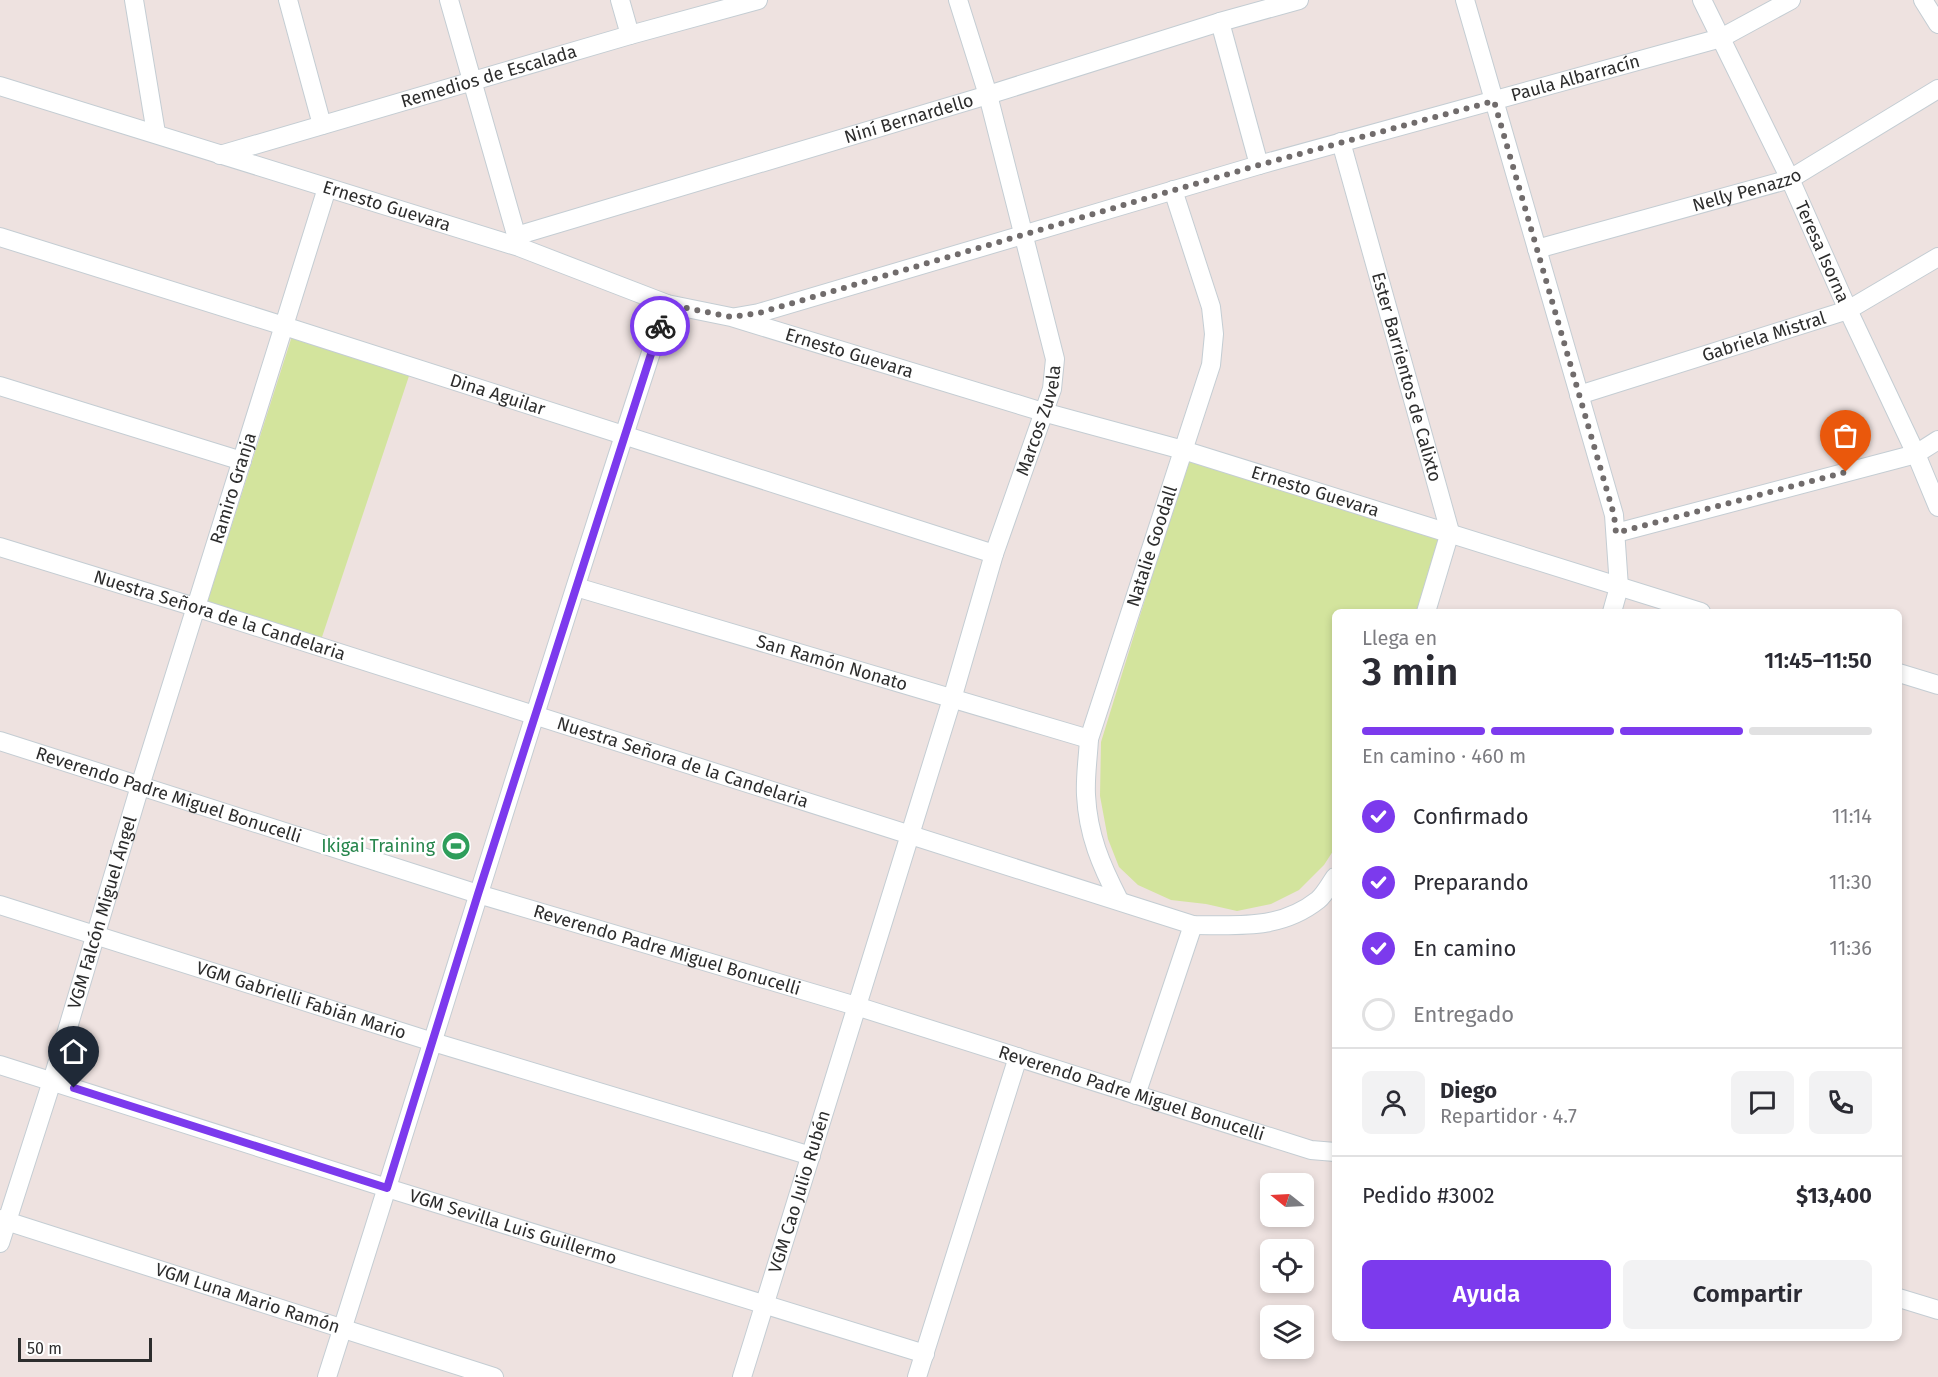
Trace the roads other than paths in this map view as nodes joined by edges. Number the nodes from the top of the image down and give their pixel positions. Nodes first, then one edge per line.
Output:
1 (134, 0) edge
2 (288, 0) edge
3 (449, 0) edge
4 (620, 0) edge
5 (758, 0) edge
6 (958, 0) edge
7 (1299, 0) edge
8 (1465, 0) edge
9 (1702, 0) edge
10 (1791, 0) edge
11 (1923, 0) edge
12 (1220, 22) junction
13 (1938, 24) edge
14 (630, 34) junction
15 (1721, 38) junction
16 (472, 80) junction
17 (0, 86) edge
18 (1938, 88) edge
19 (988, 95) junction
20 (1494, 101) junction
21 (322, 125) junction
22 (156, 133) junction
23 (1341, 142) junction
24 (220, 155) junction
25 (1259, 165) junction
26 (1790, 179) junction
27 (327, 188) junction
28 (1173, 190) junction
29 (1022, 235) junction
30 (0, 237) edge
31 (518, 242) junction
32 (1537, 249) junction
33 (1938, 257) edge
34 (667, 304) junction
35 (1848, 310) junction
36 (731, 317) junction
37 (284, 326) junction
38 (0, 386) edge
39 (1579, 396) junction
40 (1043, 412) junction
41 (624, 435) junction
42 (1938, 440) edge
43 (1183, 450) junction
44 (1916, 454) junction
45 (242, 461) junction
46 (1938, 507) edge
47 (1450, 532) junction
48 (1616, 533) junction
49 (0, 547) edge
50 (994, 554) junction
51 (576, 587) junction
52 (1619, 587) junction
53 (195, 608) junction
54 (1427, 609) edge
55 (1613, 609) edge
56 (1691, 609) edge
57 (1902, 674) edge
58 (1938, 685) edge
59 (952, 699) junction
60 (535, 716) junction
61 (1089, 740) junction
62 (0, 741) edge
63 (140, 786) junction
64 (908, 835) junction
65 (1332, 881) edge
66 (478, 894) junction
67 (1119, 900) junction
68 (0, 905) edge
69 (1193, 925) junction
70 (96, 935) junction
71 (856, 1006) junction
72 (433, 1042) junction
73 (1018, 1057) junction
74 (0, 1065) edge
75 (52, 1081) junction
76 (1136, 1095) junction
77 (1332, 1152) edge
78 (811, 1156) junction
79 (387, 1188) junction
80 (4, 1220) edge
81 (0, 1243) edge
82 (1902, 1299) edge
83 (765, 1304) junction
84 (1938, 1310) edge
85 (342, 1328) junction
86 (925, 1354) junction
87 (327, 1377) edge
88 (494, 1377) edge
89 (742, 1377) edge
90 (917, 1377) edge

1 - 22 street
2 - 21 street
3 - 16 street
4 - 14 street
5 - 14 street, Remedios de Escalada
6 - 19 street, Marcos Zuvela
7 - 12 street, Niní Bernardello
8 - 20 street
9 - 15 street, Teresa Isorna
10 - 15 street, Paula Albarracín
11 - 13 street
12 - 19 street, Niní Bernardello
12 - 25 street
14 - 16 street, Remedios de Escalada
15 - 20 street, Paula Albarracín
15 - 26 street, Teresa Isorna
16 - 21 street, Remedios de Escalada
16 - 31 street
17 - 22 street, Ernesto Guevara
18 - 26 street, Nelly Penazzo
19 - 29 street, Marcos Zuvela
19 - 31 street, Niní Bernardello
20 - 23 street, Paula Albarracín
20 - 32 street
21 - 24 street, Remedios de Escalada
22 - 24 street, Ernesto Guevara
23 - 25 street, Paula Albarracín
23 - 47 street, Ester Barrientos de Calixto
24 - 27 street, Ernesto Guevara
25 - 28 street, Paula Albarracín
26 - 32 street, Nelly Penazzo
26 - 35 street, Teresa Isorna
27 - 31 street, Ernesto Guevara
27 - 37 street, Ramiro Granja
28 - 29 street, Paula Albarracín
28 - 43 street, Natalie Goodall
29 - 36 street, Paula Albarracín
29 - 40 street, Marcos Zuvela
30 - 37 street, Dina Aguilar
31 - 34 street, Ernesto Guevara
32 - 39 street
33 - 35 street, Gabriela Mistral
34 - 36 street, Ernesto Guevara
34 - 41 street
35 - 39 street, Gabriela Mistral
35 - 44 street, Teresa Isorna
36 - 40 street, Ernesto Guevara
37 - 41 street, Dina Aguilar
37 - 45 street, Ramiro Granja
38 - 45 street
39 - 48 street
40 - 43 street, Ernesto Guevara
40 - 50 street, Marcos Zuvela
41 - 50 street, Dina Aguilar
41 - 51 street
42 - 44 street
43 - 47 street, Ernesto Guevara
43 - 61 street, Natalie Goodall
44 - 46 street, Teresa Isorna
44 - 48 street
45 - 53 street, Ramiro Granja
47 - 52 street, Ernesto Guevara
47 - 54 street
48 - 52 street
49 - 53 street, Nuestra Señora de la Candelaria
50 - 59 street, Marcos Zuvela
51 - 59 street, San Ramón Nonato
51 - 60 street
52 - 55 street
52 - 56 street, Ernesto Guevara
53 - 60 street, Nuestra Señora de la Candelaria
53 - 63 street, Ramiro Granja
57 - 58 street
59 - 61 street, San Ramón Nonato
59 - 64 street, Marcos Zuvela
60 - 64 street, Nuestra Señora de la Candelaria
60 - 66 street
61 - 67 street, Natalie Goodall
62 - 63 street, Reverendo Padre Miguel Bonucelli
63 - 66 street, Reverendo Padre Miguel Bonucelli
63 - 70 street, VGM Falcón Miguel Ángel
64 - 67 street, Nuestra Señora de la Candelaria
64 - 71 street, VGM Cao Julio Rubén
65 - 69 street
66 - 71 street, Reverendo Padre Miguel Bonucelli
66 - 72 street
67 - 69 street, Nuestra Señora de la Candelaria
68 - 70 street, VGM Gabrielli Fabián Mario
69 - 76 street
70 - 72 street, VGM Gabrielli Fabián Mario
70 - 75 street, VGM Falcón Miguel Ángel
71 - 73 street, Reverendo Padre Miguel Bonucelli
71 - 78 street, VGM Cao Julio Rubén
72 - 78 street, VGM Gabrielli Fabián Mario
72 - 79 street
73 - 76 street, Reverendo Padre Miguel Bonucelli
73 - 86 street
74 - 75 street, VGM Sevilla Luis Guillermo
75 - 79 street, VGM Sevilla Luis Guillermo
75 - 80 street, VGM Falcón Miguel Ángel
76 - 77 street, Reverendo Padre Miguel Bonucelli
78 - 83 street, VGM Cao Julio Rubén
79 - 83 street, VGM Sevilla Luis Guillermo
79 - 85 street
80 - 81 street, VGM Falcón Miguel Ángel
80 - 85 street, VGM Luna Mario Ramón
82 - 84 street
83 - 86 street, VGM Sevilla Luis Guillermo
83 - 89 street, VGM Cao Julio Rubén
85 - 87 street
85 - 88 street, VGM Luna Mario Ramón
86 - 90 street

